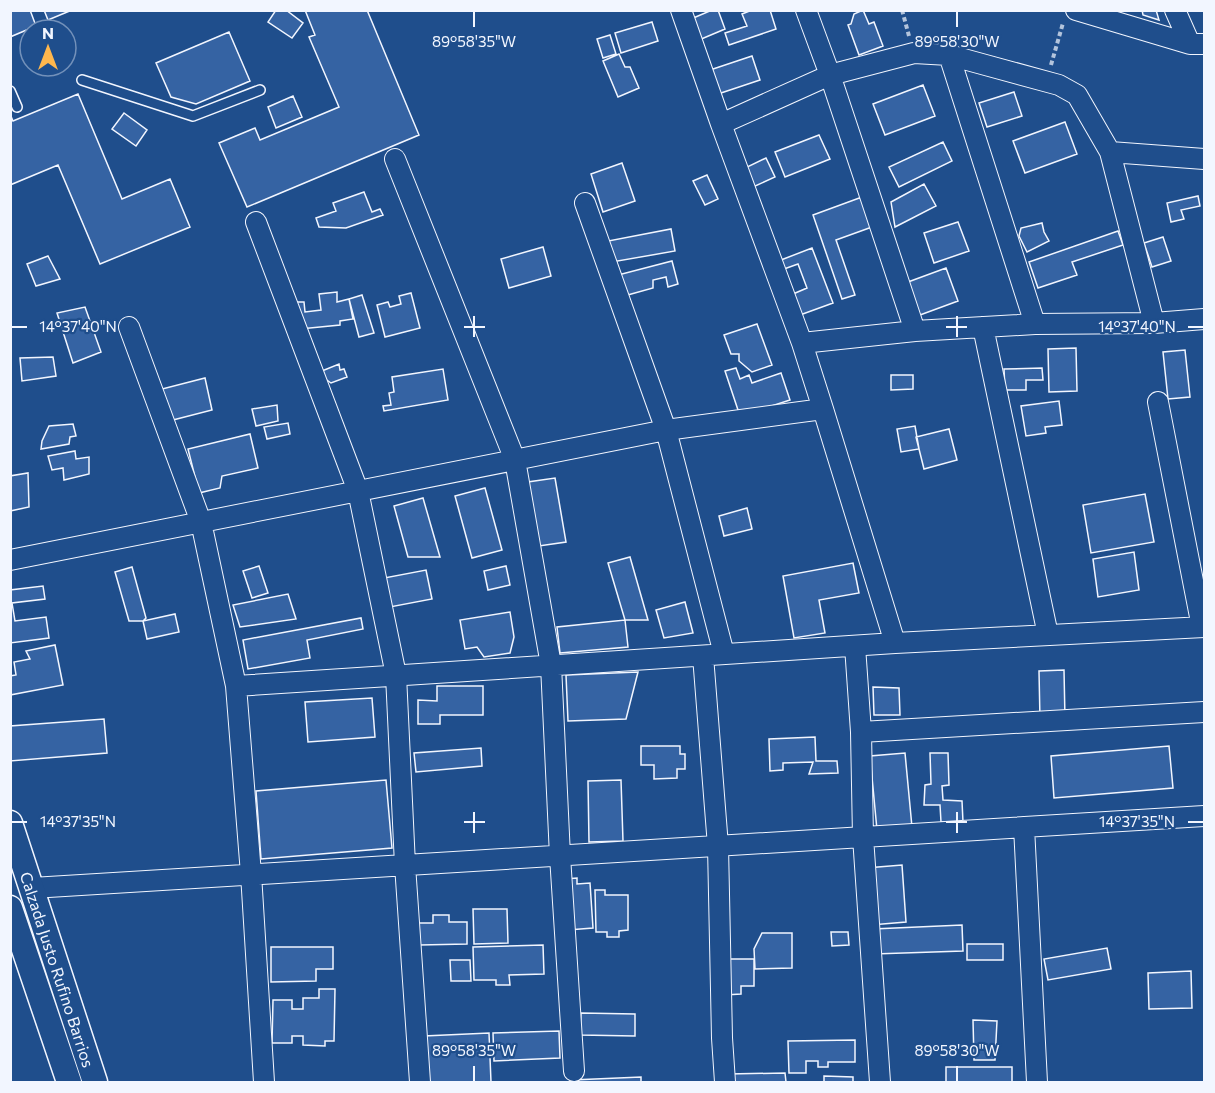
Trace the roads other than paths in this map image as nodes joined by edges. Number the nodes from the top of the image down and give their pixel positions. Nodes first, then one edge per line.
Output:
1 (681, 10) edge
2 (806, 10) edge
3 (1175, 10) edge
4 (1070, 16) edge
5 (1198, 44) edge
6 (949, 55) junction
7 (830, 75) junction
8 (82, 80) dead end
9 (260, 90) dead end
10 (10, 91) edge
11 (17, 107) dead end
12 (721, 124) junction
13 (1110, 152) junction
14 (395, 159) dead end
15 (1204, 159) edge
16 (585, 203) dead end
17 (256, 222) dead end
18 (1204, 319) edge
19 (1154, 323) junction
20 (1035, 324) junction
21 (129, 327) dead end
22 (983, 327) junction
23 (915, 331) junction
24 (802, 343) junction
25 (1158, 402) dead end
26 (823, 409) junction
27 (666, 430) junction
28 (515, 460) junction
29 (358, 491) junction
30 (201, 522) junction
31 (10, 560) edge
32 (1203, 627) edge
33 (1048, 635) junction
34 (895, 643) junction
35 (855, 646) junction
36 (724, 654) junction
37 (703, 656) junction
38 (551, 665) junction
39 (396, 675) junction
40 (236, 686) junction
41 (1204, 712) edge
42 (861, 732) junction
43 (1204, 817) edge
44 (10, 823) edge
45 (1024, 827) junction
46 (863, 837) junction
47 (718, 846) junction
48 (560, 856) junction
49 (405, 865) junction
50 (251, 874) junction
51 (32, 888) junction
52 (10, 908) edge
53 (574, 1071) dead end
54 (69, 1083) edge
55 (95, 1083) edge
56 (264, 1083) edge
57 (420, 1083) edge
58 (725, 1083) edge
59 (880, 1083) edge
60 (1037, 1083) edge

1 - 12 street
2 - 7 street
3 - 5 street
4 - 5 street
6 - 7 street
6 - 13 street
6 - 20 street
7 - 12 street
7 - 23 street
8 - 9 lane
10 - 11 lane
12 - 24 street
13 - 15 street
13 - 19 street
14 - 28 street
16 - 27 street
17 - 29 street
18 - 19 street
19 - 20 street
20 - 22 street
21 - 30 street
22 - 23 street
22 - 33 street
23 - 24 street
24 - 26 street
25 - 32 street
26 - 27 street
26 - 34 street
27 - 28 street
27 - 36 street
28 - 29 street
28 - 38 street
29 - 30 street
29 - 39 street
30 - 31 street
30 - 40 street
32 - 33 street
33 - 34 street
34 - 35 street
35 - 36 street
35 - 42 street
36 - 37 street
37 - 38 street
37 - 47 street
38 - 39 street
38 - 48 street
39 - 40 street
39 - 49 street
40 - 50 street
41 - 42 street
42 - 46 street
43 - 45 street
44 - 51 street, Calzada Justo Rufino Barrios
45 - 46 street
45 - 60 street
46 - 47 street
46 - 59 street
47 - 48 street
47 - 58 street
48 - 49 street
48 - 53 street
49 - 50 street
49 - 57 street
50 - 51 street
50 - 56 street
51 - 55 street, Calzada Justo Rufino Barrios
52 - 54 street, Calzada Justo Rufino Barrios

